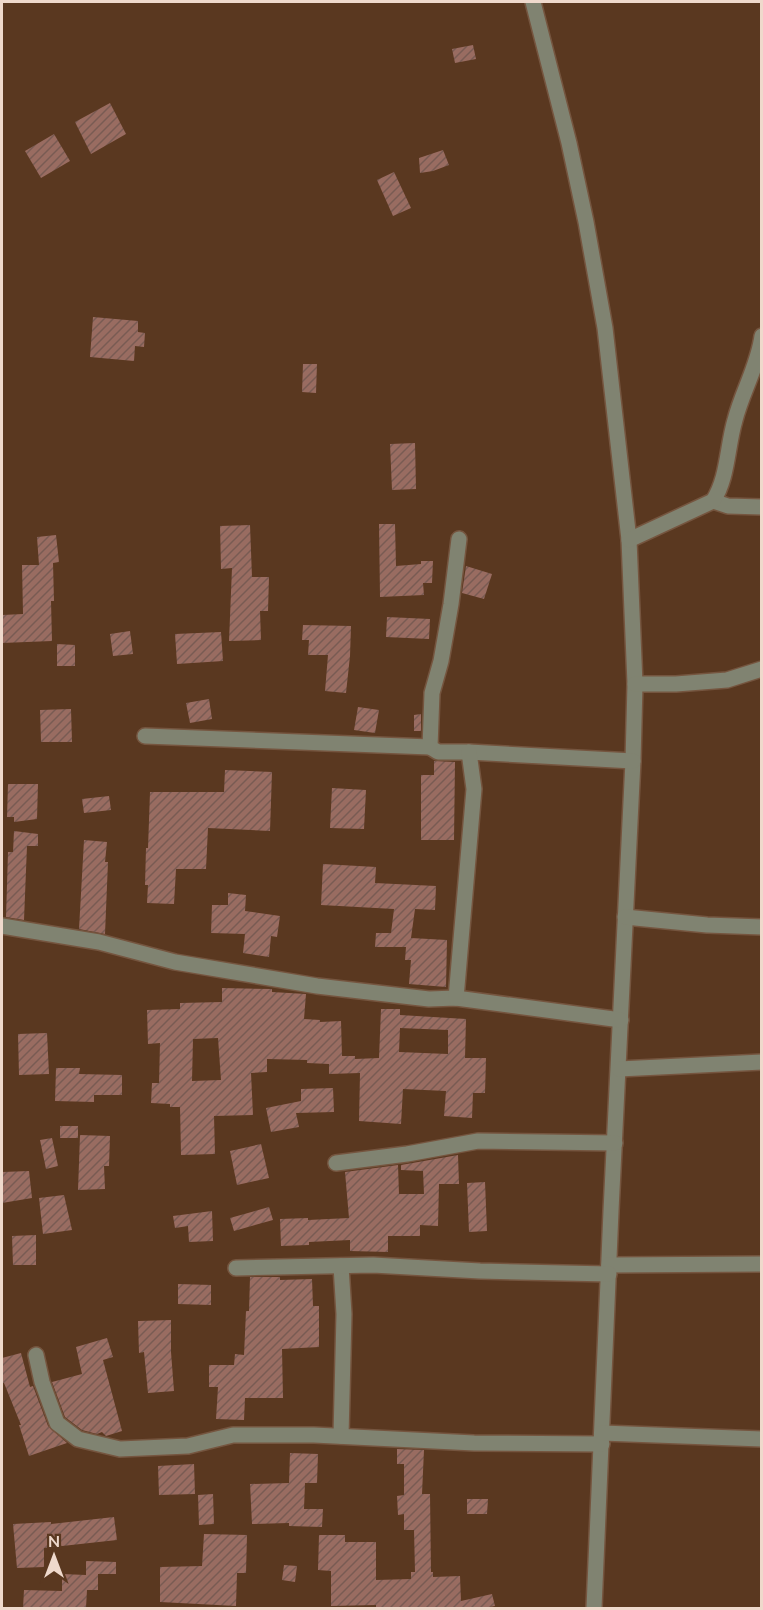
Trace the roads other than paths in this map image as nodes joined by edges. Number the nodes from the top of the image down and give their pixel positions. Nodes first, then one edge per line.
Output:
1 (533, 2) edge
2 (762, 336) edge
3 (713, 501) junction
4 (762, 507) edge
5 (459, 539) dead end
6 (629, 540) junction
7 (762, 669) edge
8 (635, 684) junction
9 (145, 736) dead end
10 (430, 747) junction
11 (469, 752) junction
12 (633, 761) junction
13 (625, 917) junction
14 (2, 926) edge
15 (762, 927) edge
16 (456, 998) junction
17 (621, 1020) junction
18 (762, 1062) edge
19 (619, 1069) junction
20 (615, 1143) junction
21 (336, 1163) dead end
22 (762, 1264) edge
23 (341, 1266) junction
24 (236, 1268) dead end
25 (609, 1269) junction
26 (36, 1355) dead end
27 (341, 1436) junction
28 (602, 1438) junction
29 (762, 1439) edge
30 (594, 1608) edge

1 - 6 street
2 - 3 street
3 - 4 street
3 - 6 street
5 - 10 street
6 - 8 street
7 - 8 street
8 - 12 street
9 - 10 street
10 - 11 street
11 - 12 street
11 - 16 street
12 - 13 street
13 - 15 street
13 - 17 street
14 - 16 street
16 - 17 street
17 - 19 street
18 - 19 street
19 - 20 street
20 - 21 street
20 - 25 street
22 - 25 street
23 - 24 street
23 - 25 street
23 - 27 street
25 - 28 street
26 - 27 street
27 - 28 street
28 - 29 street
28 - 30 street

